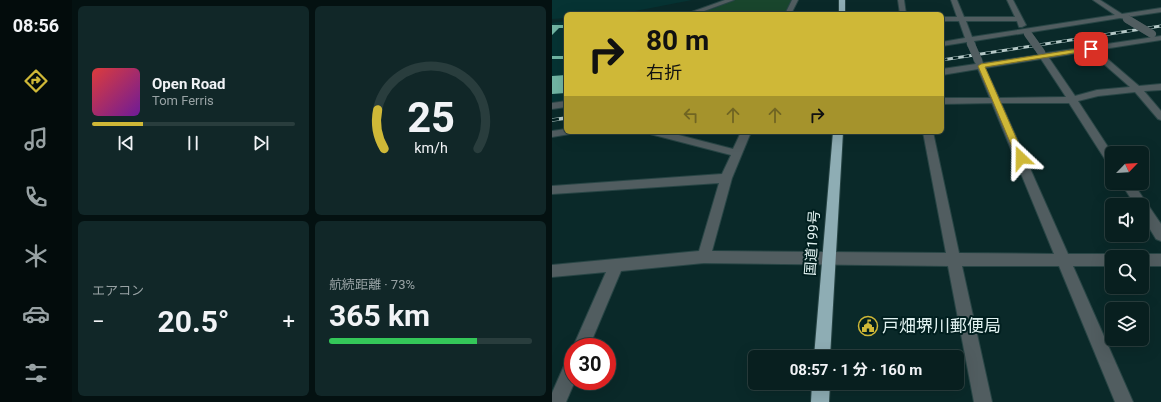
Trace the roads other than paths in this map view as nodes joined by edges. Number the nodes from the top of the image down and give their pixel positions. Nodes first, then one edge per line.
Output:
1 (731, 0) edge
2 (796, 0) edge
3 (842, 0) edge
4 (900, 0) edge
5 (954, 0) edge
6 (1010, 0) edge
7 (1096, 0) edge
8 (1161, 10) edge
9 (695, 12) edge
10 (789, 12) edge
11 (842, 12) edge
12 (903, 12) edge
13 (1124, 18) junction
14 (944, 19) edge
15 (961, 19) junction
16 (1019, 19) junction
17 (1027, 33) junction
18 (1157, 37) edge
19 (970, 42) junction
20 (944, 44) edge
21 (1091, 49) junction
22 (1042, 55) junction
23 (980, 63) junction
24 (944, 72) edge
25 (1161, 87) edge
26 (1136, 88) junction
27 (1072, 100) junction
28 (944, 101) edge
29 (996, 101) junction
30 (564, 104) edge
31 (552, 106) edge
32 (1161, 117) edge
33 (564, 132) edge
34 (552, 134) edge
35 (662, 134) edge
36 (745, 134) edge
37 (838, 134) edge
38 (928, 134) edge
39 (1105, 150) edge
40 (736, 153) junction
41 (726, 178) junction
42 (552, 190) edge
43 (1149, 217) edge
44 (1161, 235) edge
45 (704, 257) junction
46 (828, 260) junction
47 (954, 260) junction
48 (1064, 260) junction
49 (1105, 260) edge
50 (1149, 260) edge
51 (1161, 260) edge
52 (616, 266) junction
53 (552, 272) edge
54 (585, 338) edge
55 (822, 350) edge
56 (564, 386) edge
57 (821, 390) edge
58 (557, 402) edge
59 (820, 402) edge
60 (983, 402) edge
61 (1124, 402) edge

1 - 9 street
2 - 10 street
3 - 11 highway
4 - 12 street
5 - 15 street
6 - 16 street
7 - 13 street
8 - 13 street
13 - 17 street
13 - 18 street, bridge
14 - 15 street
15 - 16 street
15 - 19 street
16 - 17 street
17 - 19 street
17 - 22 street, bridge
18 - 21 street
19 - 20 street
19 - 23 street, bridge
21 - 22 street
21 - 26 street
22 - 23 street
22 - 27 street
23 - 24 street
23 - 29 street
25 - 26 street
26 - 27 street
26 - 32 street
27 - 29 street
27 - 39 street
28 - 29 street
29 - 48 street
30 - 31 street
33 - 34 street
35 - 40 street
36 - 40 street
37 - 46 highway, 国道199号
38 - 47 street
40 - 41 street
41 - 42 street
41 - 45 street
43 - 44 street
45 - 46 street
45 - 52 street
46 - 47 street
46 - 55 highway, 国道199号
47 - 48 street
47 - 60 street
48 - 49 street
48 - 61 street
50 - 51 street
52 - 53 street
52 - 54 street
56 - 58 street
57 - 59 highway

